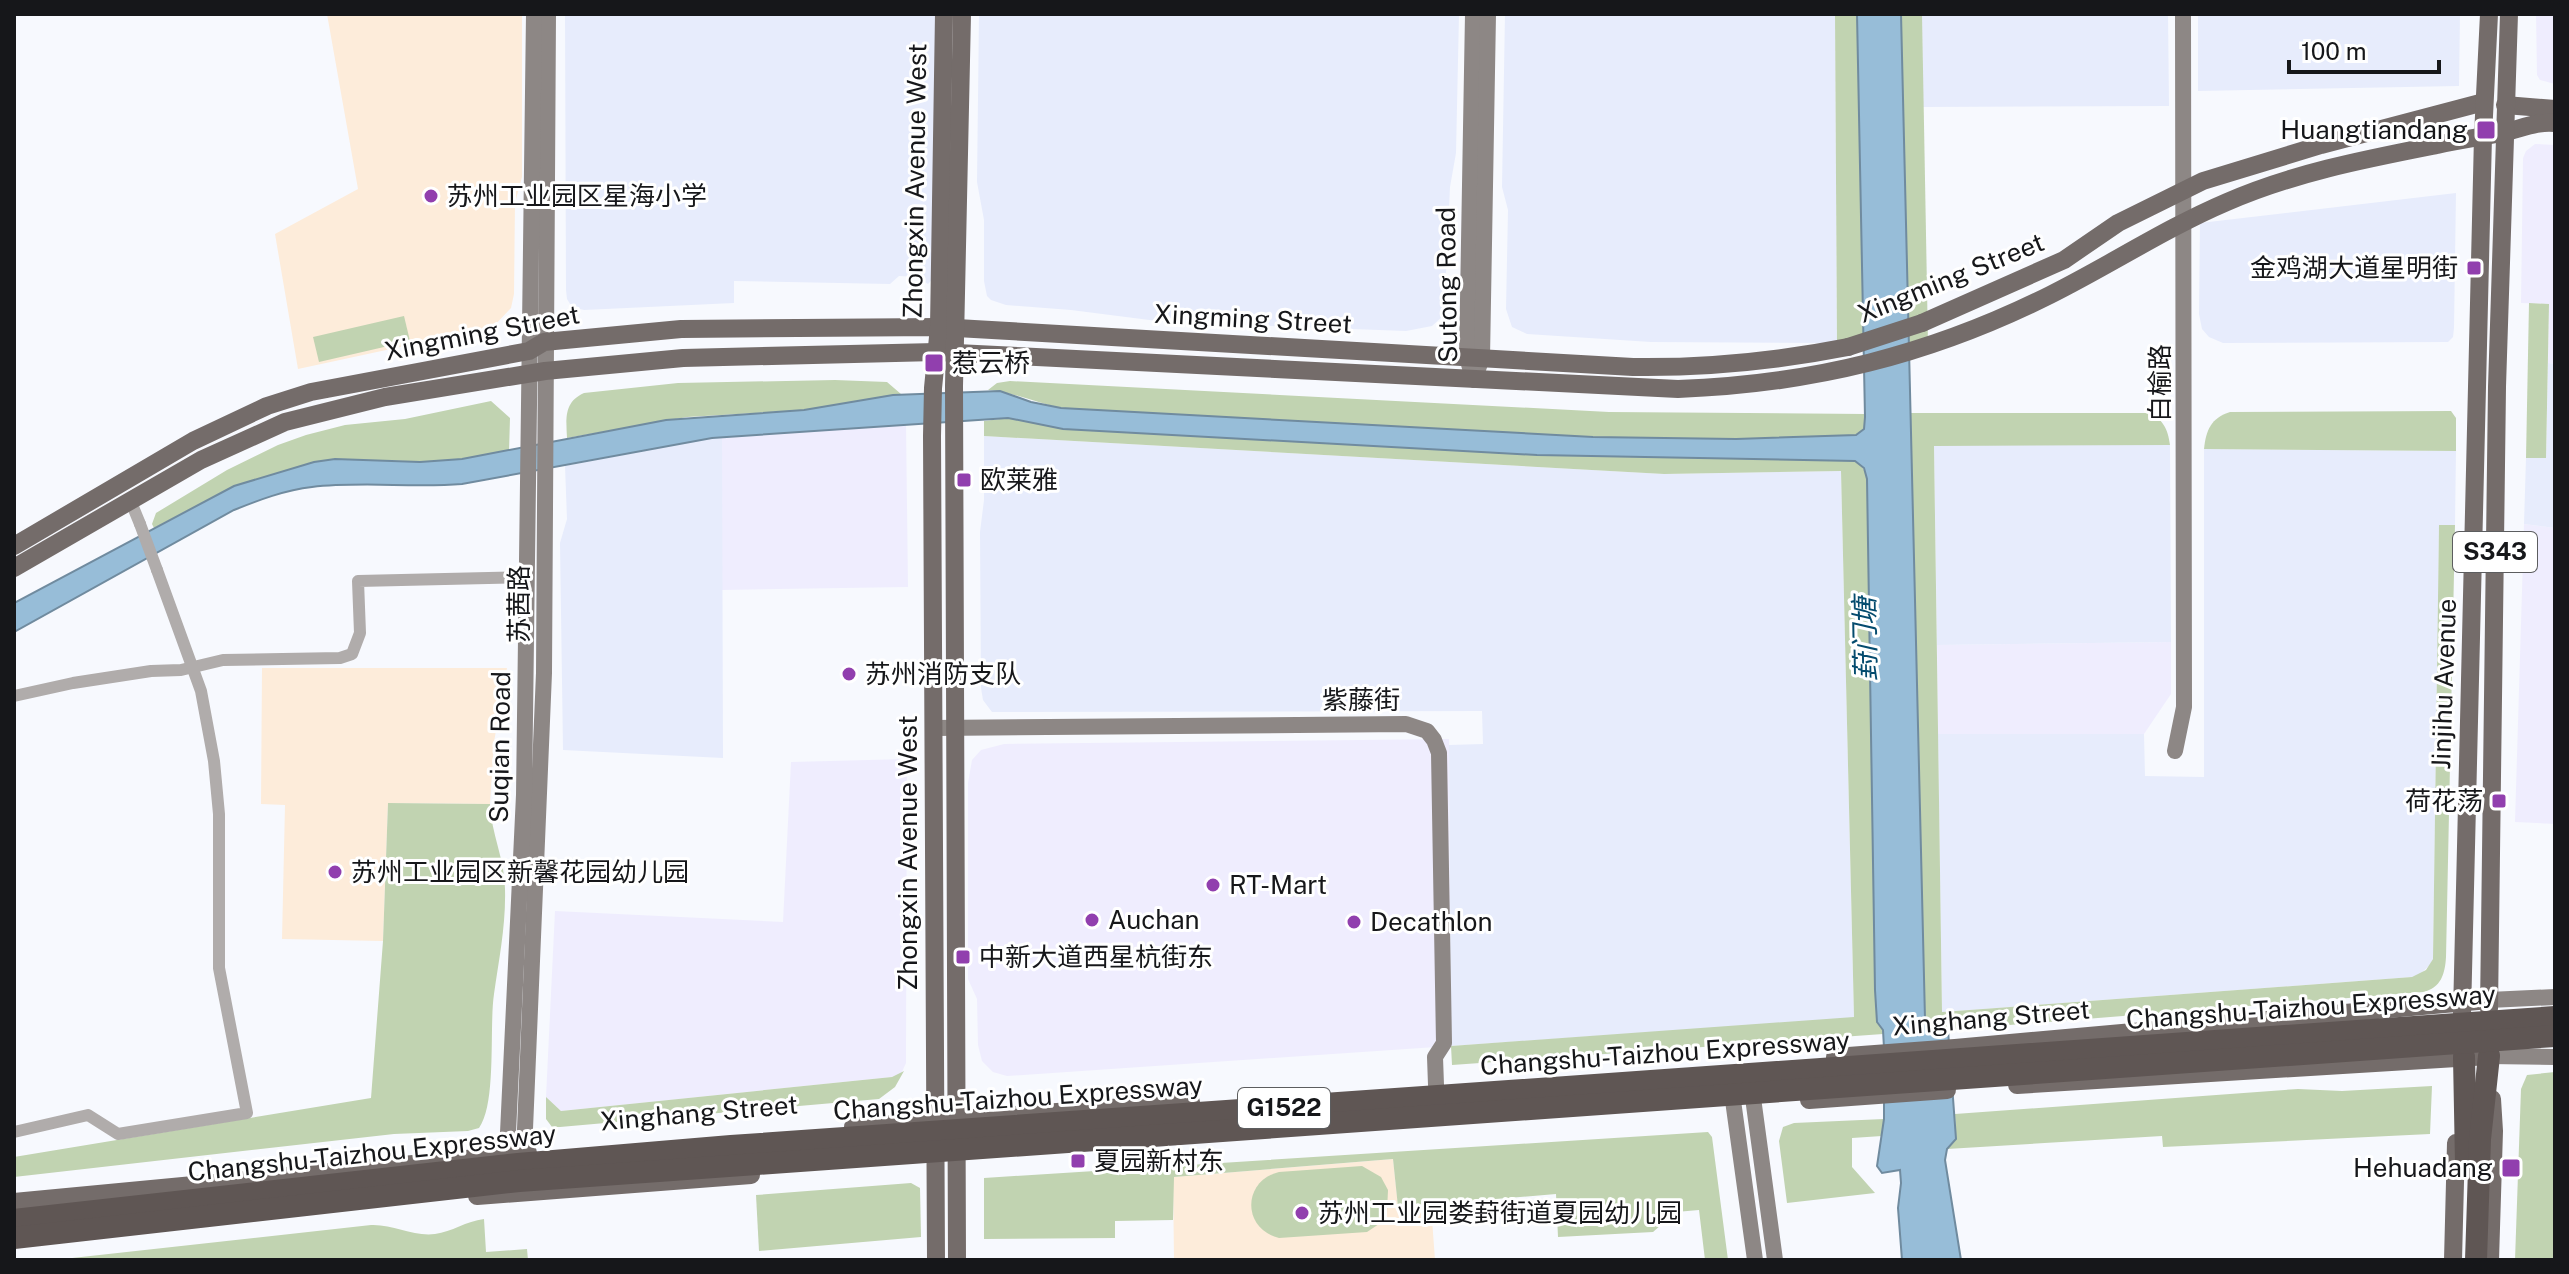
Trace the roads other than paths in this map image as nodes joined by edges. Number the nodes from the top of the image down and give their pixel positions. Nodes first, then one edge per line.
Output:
1 (534, 14) edge
2 (548, 14) edge
3 (944, 14) edge
4 (962, 14) edge
5 (1473, 14) edge
6 (1488, 14) edge
7 (2183, 14) edge
8 (2489, 14) edge
9 (2509, 14) edge
10 (2484, 102) junction
11 (2505, 105) junction
12 (2555, 109) edge
13 (2555, 123) edge
14 (2504, 132) junction
15 (2483, 136) junction
16 (2183, 191) junction
17 (2183, 223) junction
18 (947, 328) junction
19 (537, 347) junction
20 (945, 352) junction
21 (1475, 357) junction
22 (537, 372) junction
23 (1474, 380) junction
24 (537, 484) junction
25 (131, 502) junction
26 (14, 546) edge
27 (14, 568) edge
28 (527, 577) junction
29 (192, 668) junction
30 (14, 696) edge
31 (934, 728) junction
32 (955, 728) junction
33 (2175, 751) dead end
34 (2555, 997) edge
35 (2489, 1000) junction
36 (2462, 1002) junction
37 (2555, 1017) edge
38 (2555, 1036) edge
39 (2489, 1056) junction
40 (2464, 1057) junction
41 (2555, 1057) edge
42 (1748, 1063) junction
43 (1728, 1065) junction
44 (1436, 1085) junction
45 (1754, 1103) junction
46 (1734, 1105) junction
47 (1116, 1108) junction
48 (956, 1119) junction
49 (936, 1120) junction
50 (14, 1132) edge
51 (956, 1140) junction
52 (936, 1142) junction
53 (516, 1154) junction
54 (956, 1159) junction
55 (936, 1161) junction
56 (751, 1175) junction
57 (513, 1193) junction
58 (14, 1202) edge
59 (14, 1220) edge
60 (2471, 1230) junction
61 (14, 1238) edge
62 (936, 1260) edge
63 (957, 1260) edge
64 (1755, 1260) edge
65 (1775, 1260) edge
66 (2453, 1260) edge
67 (2465, 1260) edge
68 (2476, 1260) edge
69 (2490, 1260) edge

1 - 19 main road
2 - 19 main road
3 - 18 main road, Zhongxin Avenue West
4 - 18 main road, Zhongxin Avenue West
5 - 21 main road, Sutong Road
6 - 21 main road, Sutong Road
7 - 16 main road, 白榆路
8 - 10 main road, Jinjihu Avenue / S343
9 - 11 main road, Jinjihu Avenue / S343
10 - 11 main road
10 - 15 main road, Jinjihu Avenue / S343
10 - 16 main road, Xingming Street
11 - 12 main road
11 - 14 main road, Jinjihu Avenue / S343
13 - 14 main road, Xingming Street
14 - 15 main road, Xingming Street
14 - 35 main road, Jinjihu Avenue / S343
15 - 17 main road, Xingming Street
15 - 36 main road, Jinjihu Avenue / S343
16 - 17 main road, 白榆路
16 - 21 main road, Xingming Street, bridge
17 - 23 main road, Xingming Street
17 - 33 main road, 白榆路
18 - 19 main road, Xingming Street
18 - 20 main road, Zhongxin Avenue West
18 - 21 main road, Xingming Street
19 - 22 main road
19 - 26 main road, Xingming Street
20 - 22 main road, Xingming Street
20 - 23 main road, Xingming Street
20 - 31 main road, Zhongxin Avenue West
20 - 32 main road, Zhongxin Avenue West
21 - 23 main road, Sutong Road
22 - 24 main road, 苏茜路
22 - 25 main road, Xingming Street
24 - 28 main road, Suqian Road
24 - 53 main road, 苏茜路
25 - 27 main road, Xingming Street
25 - 29 street, bridge
28 - 29 street
28 - 53 main road, Suqian Road
29 - 30 street
29 - 50 street
31 - 32 main road, 紫藤街
31 - 49 main road, Zhongxin Avenue West
32 - 44 main road, 紫藤街
32 - 48 main road, Zhongxin Avenue West
34 - 35 main road
35 - 36 main road, Xinghang Street
35 - 39 main road, Jinjihu Avenue
36 - 40 main road, Jinjihu Avenue
36 - 42 main road, Xinghang Street
37 - 59 highway, Changshu-Taizhou Expressway / G1522, bridge
38 - 61 highway, Changshu-Taizhou Expressway / G1522, bridge
39 - 40 main road
39 - 41 main road
39 - 60 highway
39 - 69 main road, Jinjihu Avenue
40 - 45 main road
40 - 60 highway
40 - 66 main road, Jinjihu Avenue
42 - 43 main road, Xinghang Street
42 - 45 main road
43 - 44 main road, Xinghang Street
43 - 46 main road
44 - 47 main road, Xinghang Street
45 - 46 main road
45 - 65 main road
46 - 54 main road
46 - 64 main road
47 - 48 main road, Xinghang Street
47 - 51 main road
48 - 49 main road, Xinghang Street
48 - 51 main road, Zhongxin Avenue West
48 - 52 main road
49 - 52 main road, Zhongxin Avenue West
49 - 53 main road, Xinghang Street
51 - 54 main road, Zhongxin Avenue West
51 - 55 main road
52 - 55 main road, Zhongxin Avenue West
52 - 56 main road
53 - 57 main road, 苏茜路
53 - 58 main road, Xinghang Street
54 - 55 main road
54 - 63 main road, Zhongxin Avenue West
55 - 56 main road
55 - 62 main road, Zhongxin Avenue West
56 - 57 main road
57 - 61 main road
60 - 67 highway
60 - 68 highway

